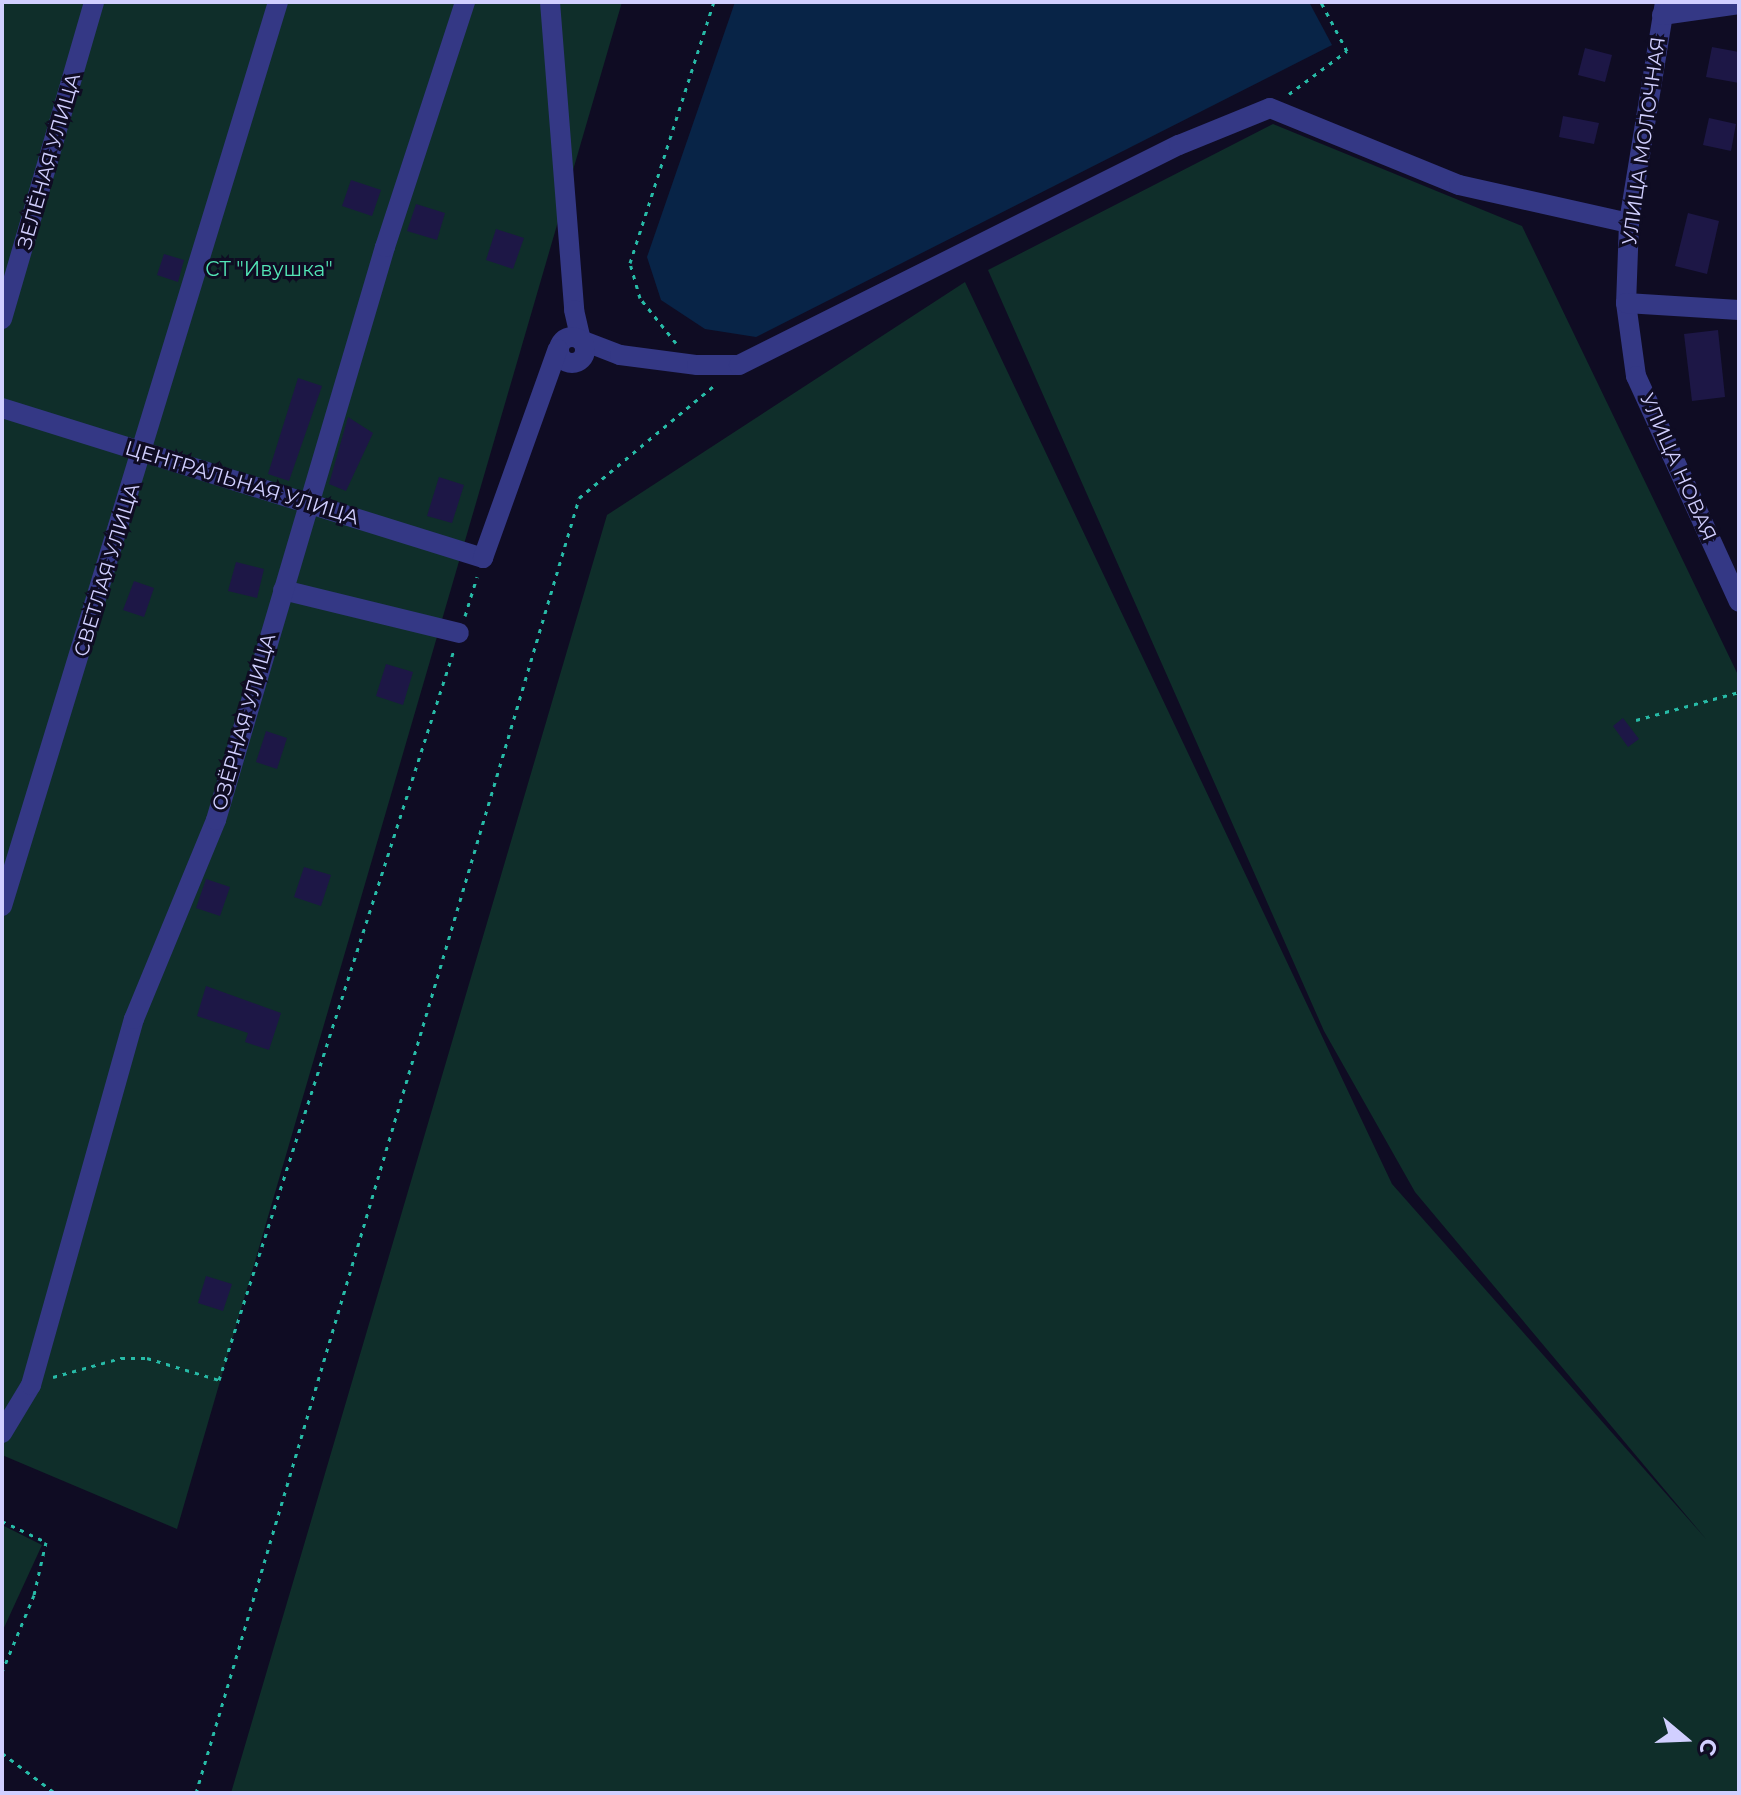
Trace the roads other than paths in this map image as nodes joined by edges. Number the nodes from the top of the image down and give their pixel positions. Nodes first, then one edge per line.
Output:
1 (94, 2) edge
2 (278, 2) edge
3 (465, 2) edge
4 (550, 2) edge
5 (1739, 4) edge
6 (1664, 9) edge
7 (1629, 223) junction
8 (1626, 303) junction
9 (574, 310) junction
10 (1739, 310) edge
11 (2, 319) edge
12 (581, 340) junction
13 (566, 355) junction
14 (620, 355) junction
15 (1636, 376) joint
16 (2, 408) edge
17 (143, 452) junction
18 (310, 503) junction
19 (283, 590) junction
20 (1739, 602) edge
21 (459, 633) road end
22 (2, 906) edge
23 (2, 1433) edge

1 - 11 street, ЗЕЛЁНАЯ УЛИЦА
2 - 17 street, СВЕТЛАЯ УЛИЦА
3 - 18 street, ОЗЁРНАЯ УЛИЦА
4 - 9 street
5 - 6 street
6 - 7 street, УЛИЦА МОЛОЧНАЯ
7 - 8 street, УЛИЦА МОЛОЧНАЯ
7 - 14 street
8 - 10 street
8 - 15 street, УЛИЦА МОЛОЧНАЯ
9 - 12 street
9 - 13 street
12 - 13 street
12 - 14 street
13 - 14 street
13 - 18 street, ЦЕНТРАЛЬНАЯ УЛИЦА
15 - 20 street, УЛИЦА НОВАЯ
16 - 17 street, ЦЕНТРАЛЬНАЯ УЛИЦА
17 - 18 street, ЦЕНТРАЛЬНАЯ УЛИЦА
17 - 22 street, СВЕТЛАЯ УЛИЦА
18 - 19 street, ОЗЁРНАЯ УЛИЦА
19 - 21 street
19 - 23 street, ОЗЁРНАЯ УЛИЦА

